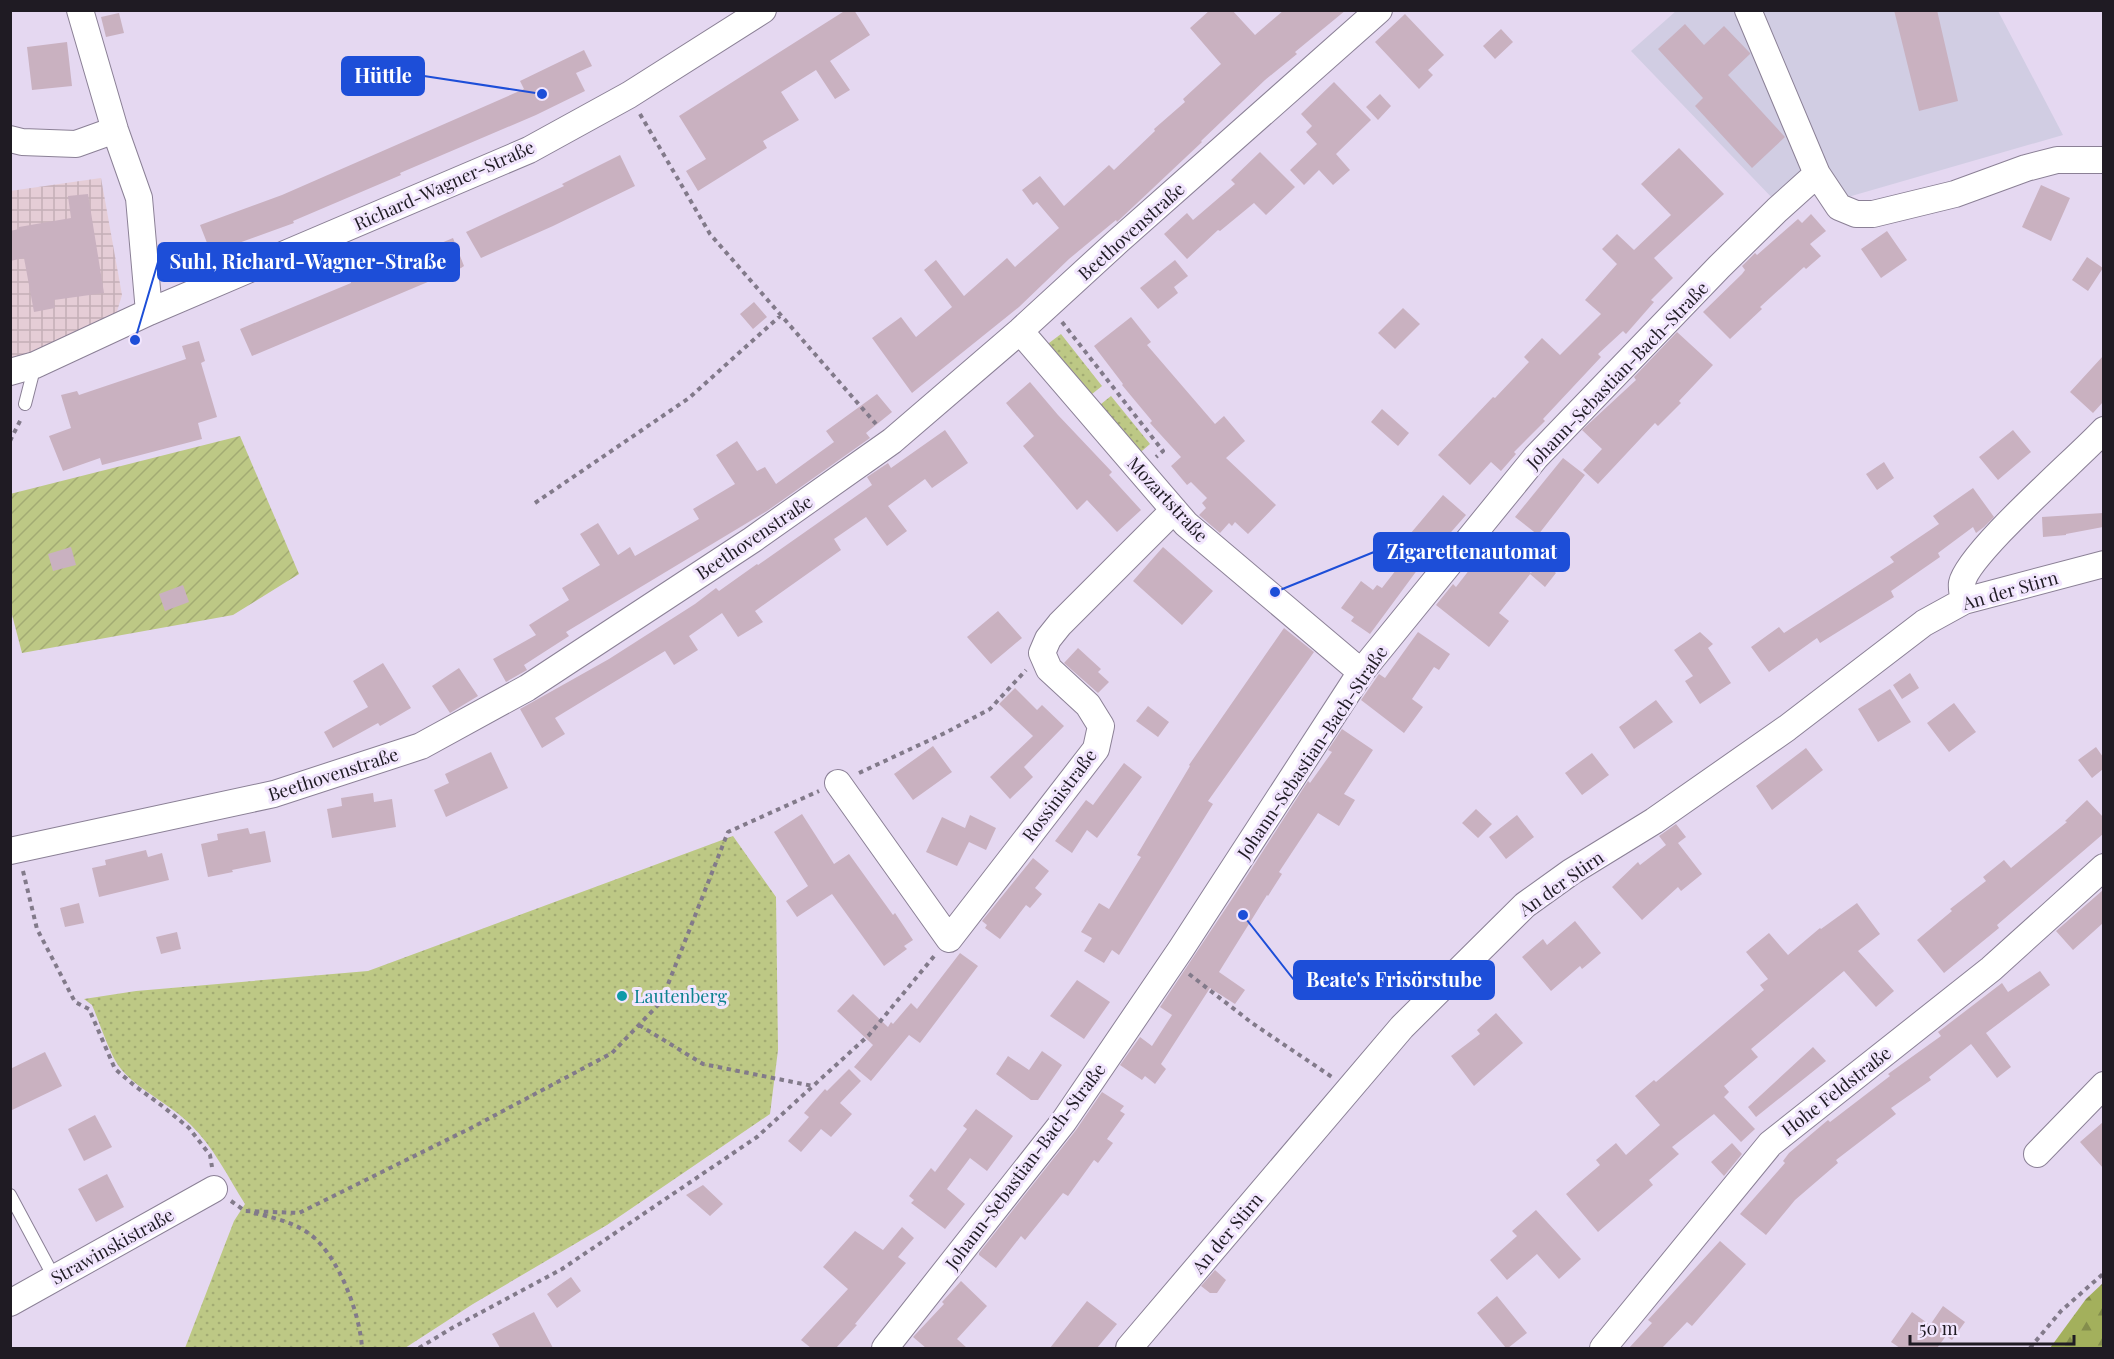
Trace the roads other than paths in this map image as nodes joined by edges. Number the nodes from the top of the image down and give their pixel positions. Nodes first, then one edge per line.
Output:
1 (80, 10) edge
2 (763, 10) edge
3 (1380, 10) edge
4 (1748, 10) edge
5 (734, 18) edge
6 (115, 130) junction
7 (10, 139) edge
8 (2103, 160) edge
9 (1817, 174) junction
10 (149, 312) junction
11 (1020, 331) junction
12 (35, 365) junction
13 (10, 372) edge
14 (25, 404) road end
15 (2103, 430) edge
16 (1174, 510) junction
17 (2103, 564) edge
18 (1964, 601) junction
19 (1361, 672) junction
20 (838, 783) road end
21 (14, 850) edge
22 (2103, 867) edge
23 (2103, 1085) edge
24 (2037, 1154) dead end
25 (214, 1189) road end
26 (10, 1195) edge
27 (55, 1279) junction
28 (10, 1303) edge
29 (885, 1348) edge
30 (1130, 1348) edge
31 (1603, 1348) edge

1 - 6 street
2 - 5 street, Richard-Wagner-Straße
3 - 11 street, Beethovenstraße
4 - 9 street
5 - 10 street, Richard-Wagner-Straße
6 - 7 street
6 - 10 street
8 - 9 street
9 - 19 street, Johann-Sebastian-Bach-Straße
10 - 12 street, Richard-Wagner-Straße
11 - 16 street, Mozartstraße
11 - 21 street, Beethovenstraße
12 - 13 street, Richard-Wagner-Straße
12 - 14 lane
15 - 18 street
16 - 19 street, Mozartstraße
16 - 20 street, Rossinistraße
17 - 18 street, An der Stirn
18 - 30 street, An der Stirn
19 - 29 street, Johann-Sebastian-Bach-Straße
22 - 31 street, Hohe Feldstraße
23 - 24 street
25 - 27 street, Strawinskistraße
26 - 27 lane
27 - 28 street, Strawinskistraße

